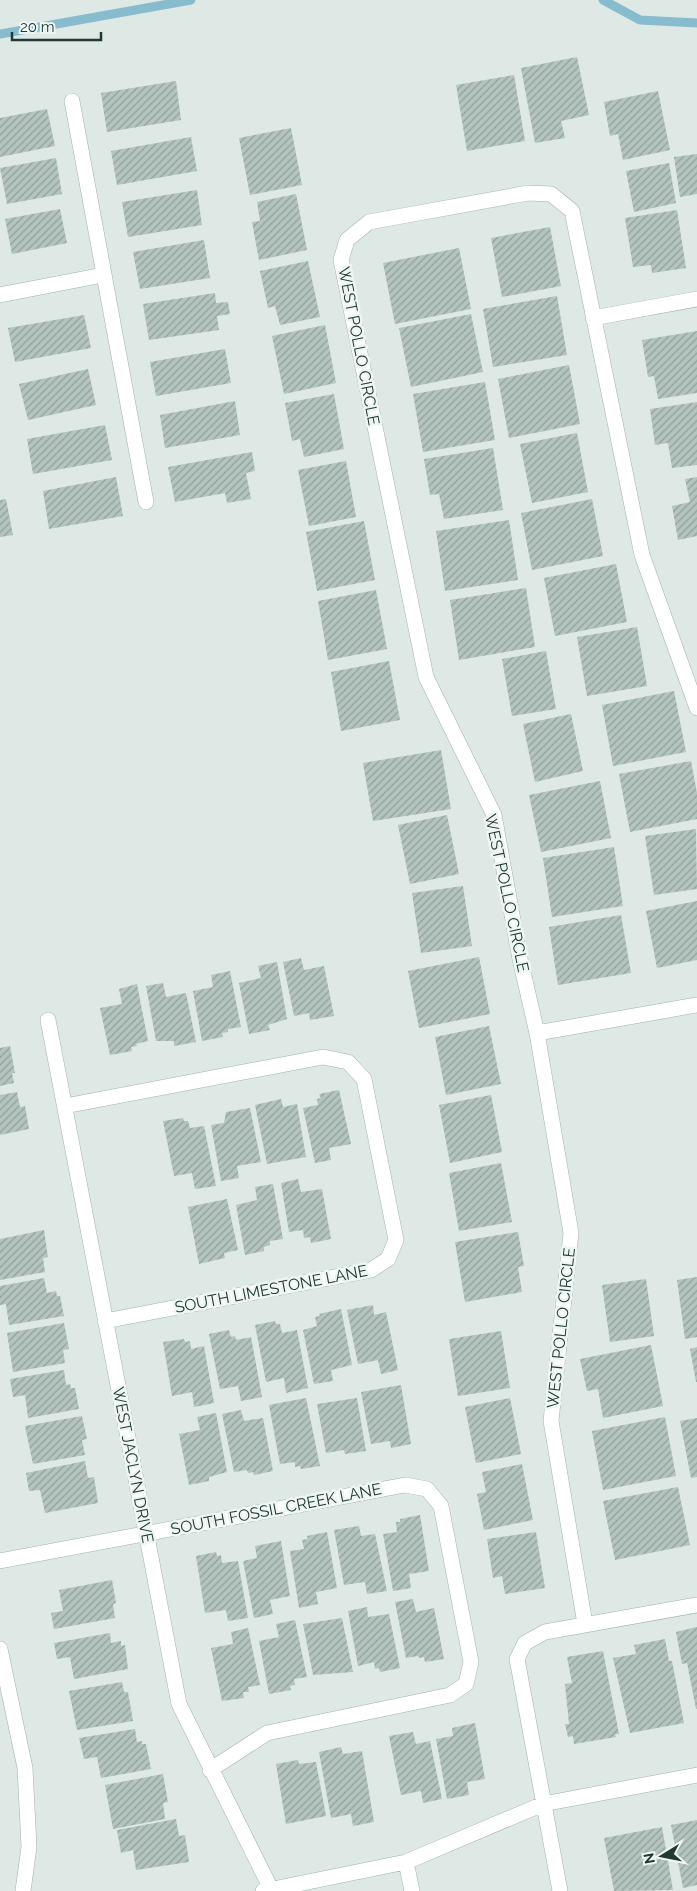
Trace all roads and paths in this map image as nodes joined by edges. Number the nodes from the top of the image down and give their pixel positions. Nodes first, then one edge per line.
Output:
1 (72, 101) dead end
2 (103, 275) junction
3 (0, 295) edge
4 (697, 299) edge
5 (593, 318) junction
6 (146, 502) dead end
7 (697, 708) edge
8 (697, 1005) edge
9 (48, 1020) dead end
10 (537, 1033) junction
11 (64, 1106) junction
12 (105, 1321) junction
13 (146, 1533) junction
14 (0, 1561) edge
15 (697, 1605) edge
16 (585, 1624) junction
17 (0, 1649) edge
18 (210, 1770) junction
19 (697, 1775) edge
20 (544, 1804) junction
21 (406, 1862) junction
22 (269, 1890) edge
23 (23, 1891) edge
24 (412, 1891) edge
25 (560, 1891) edge

1 - 2 street
2 - 3 street
2 - 6 street
4 - 5 street
5 - 7 street, WEST POLLO CIRCLE
5 - 10 street, WEST POLLO CIRCLE
8 - 10 street
9 - 11 street, WEST JACLYN DRIVE
10 - 16 street, WEST POLLO CIRCLE
11 - 12 street, WEST JACLYN DRIVE
11 - 12 street, SOUTH LIMESTONE LANE
12 - 13 street, WEST JACLYN DRIVE
13 - 14 street, SOUTH FOSSIL CREEK LANE
13 - 18 street, WEST JACLYN DRIVE
13 - 18 street, SOUTH FOSSIL CREEK LANE
15 - 16 street
16 - 20 street
17 - 23 street
18 - 22 street, WEST JACLYN DRIVE
19 - 20 street
20 - 21 street
20 - 25 street
21 - 22 street
21 - 24 street

